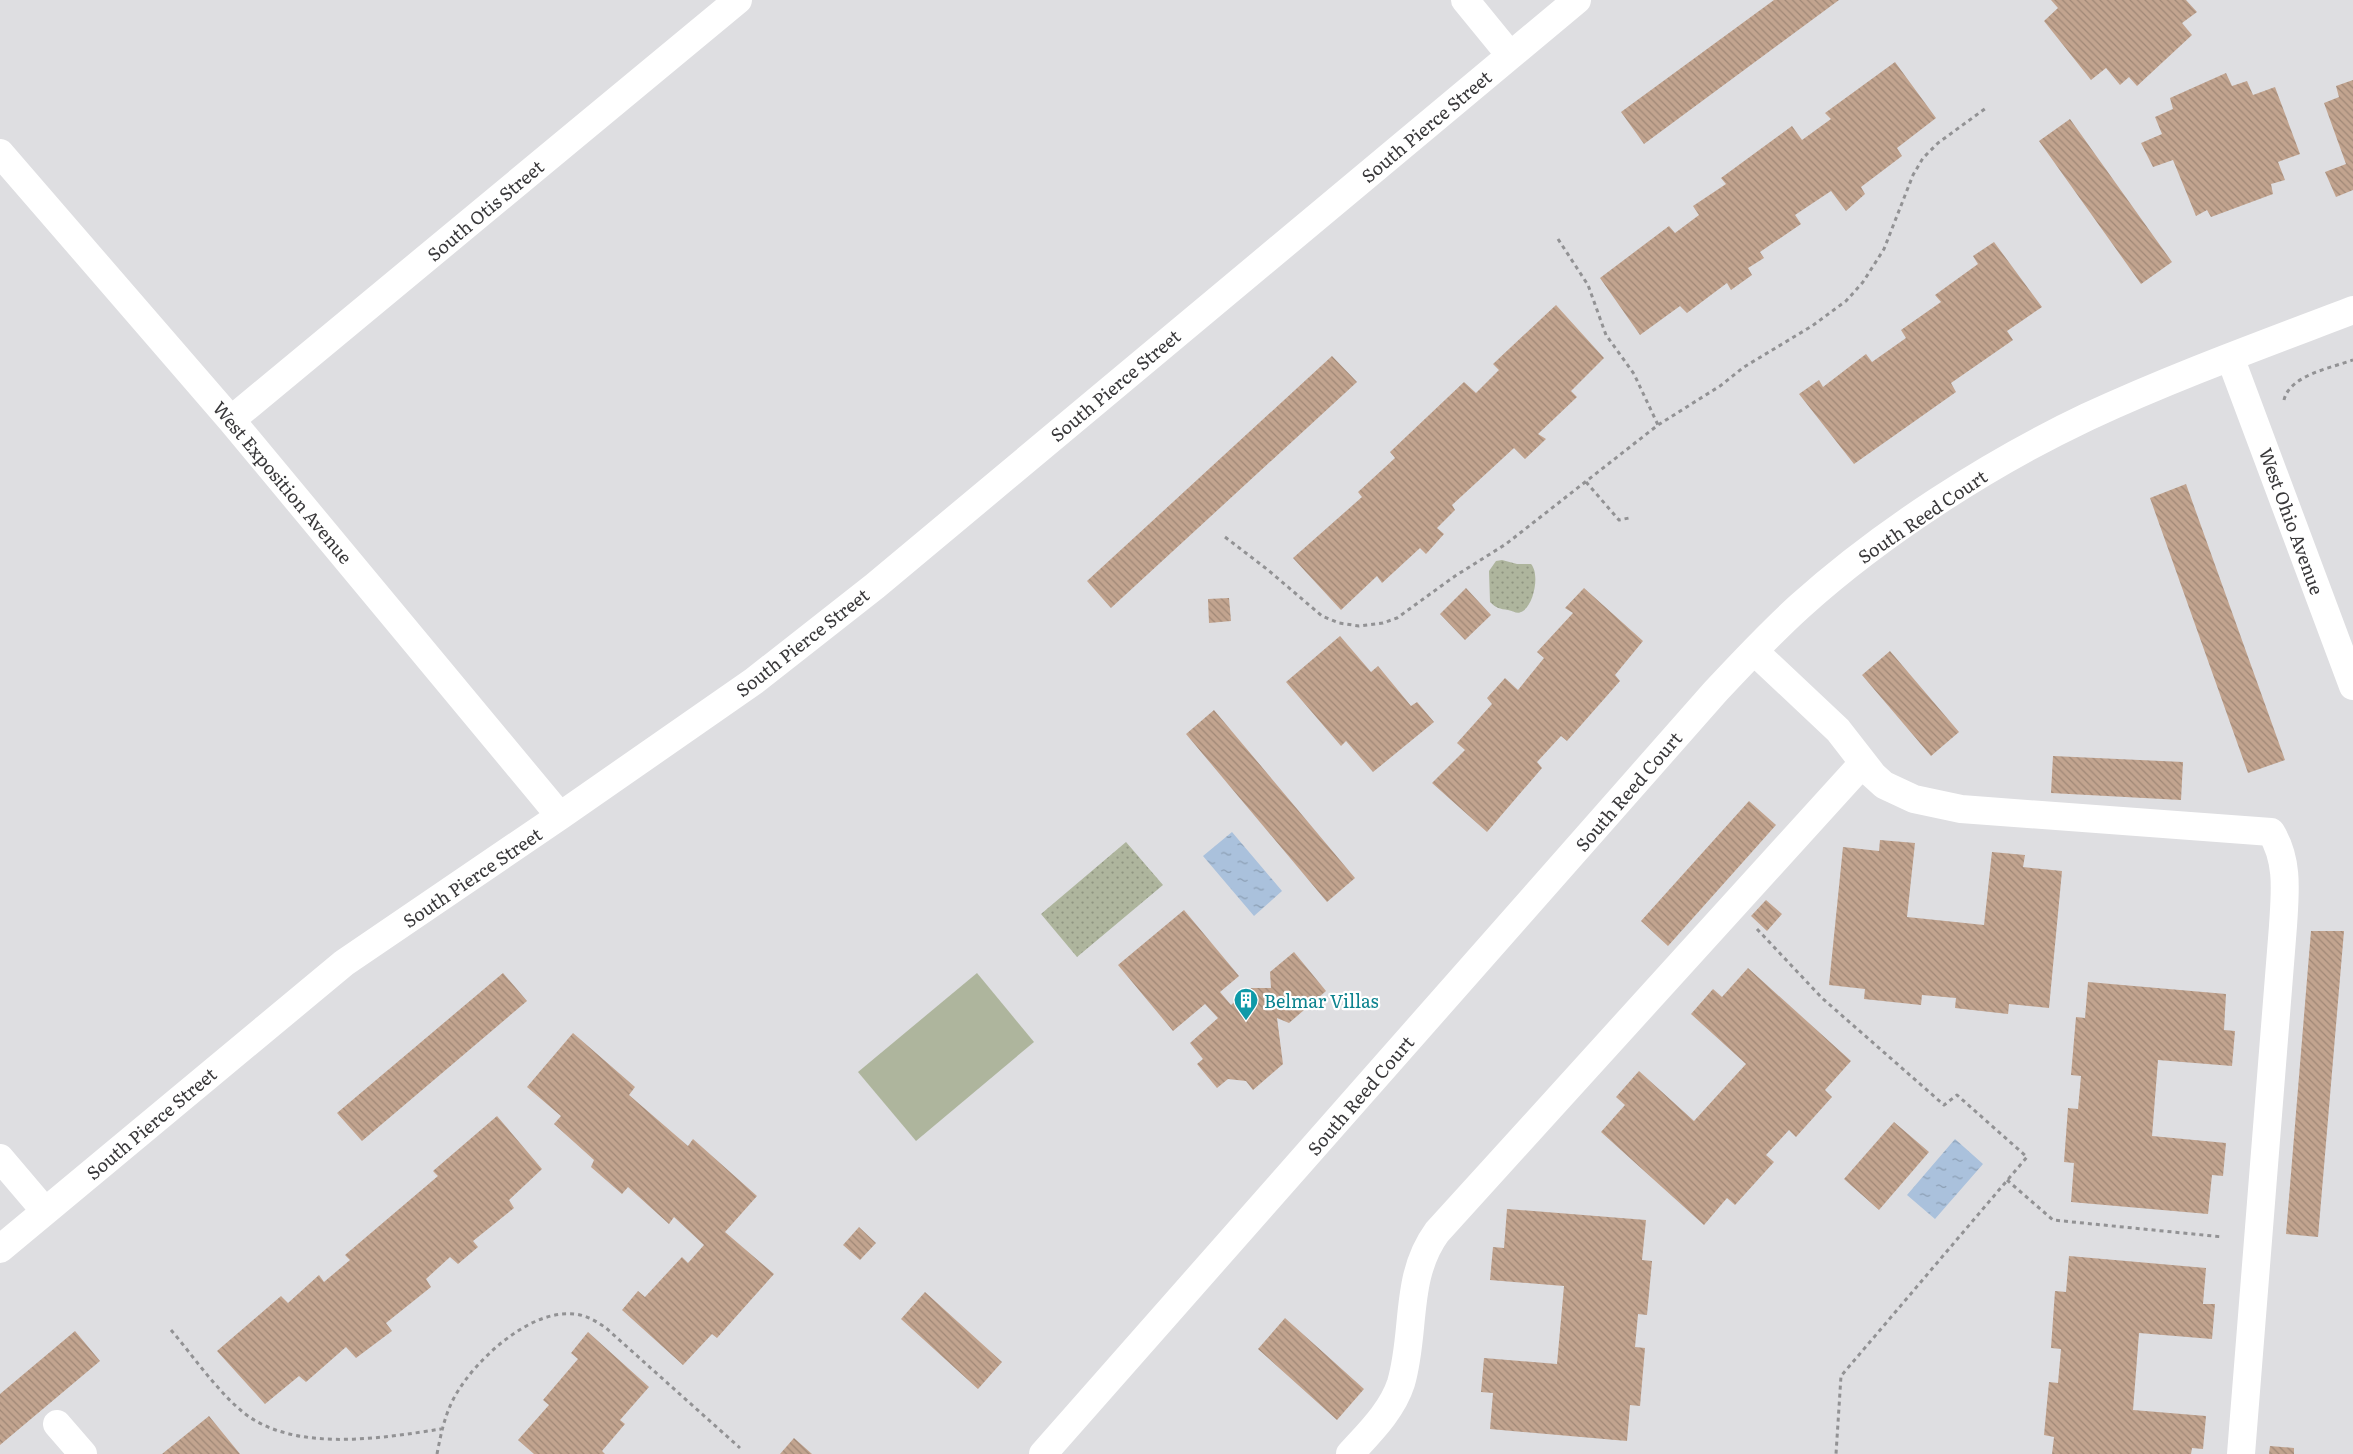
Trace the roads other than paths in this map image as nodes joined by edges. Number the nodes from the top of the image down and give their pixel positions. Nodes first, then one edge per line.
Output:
1 (738, 0) edge
2 (1464, 0) edge
3 (1577, 0) edge
4 (1510, 55) junction
5 (0, 153) edge
6 (2353, 310) edge
7 (2230, 357) junction
8 (231, 420) junction
9 (2346, 646) edge
10 (1754, 651) junction
11 (2353, 686) edge
12 (1863, 763) junction
13 (560, 816) junction
14 (0, 1158) edge
15 (45, 1211) junction
16 (0, 1249) edge
17 (57, 1424) dead end
18 (83, 1454) edge
19 (1043, 1454) edge
20 (1350, 1454) edge
21 (2241, 1454) edge

1 - 8 street, South Otis Street
2 - 4 street
3 - 4 street, South Pierce Street
4 - 13 street, South Pierce Street
5 - 8 street, West Exposition Avenue
6 - 7 street, South Reed Court
7 - 9 street, West Ohio Avenue
7 - 10 street, South Reed Court
8 - 13 street, West Exposition Avenue
9 - 11 street, West Ohio Avenue
10 - 12 street
10 - 19 street, South Reed Court
12 - 20 street
12 - 21 street
13 - 15 street, South Pierce Street
14 - 15 street
15 - 16 street, South Pierce Street
17 - 18 street

